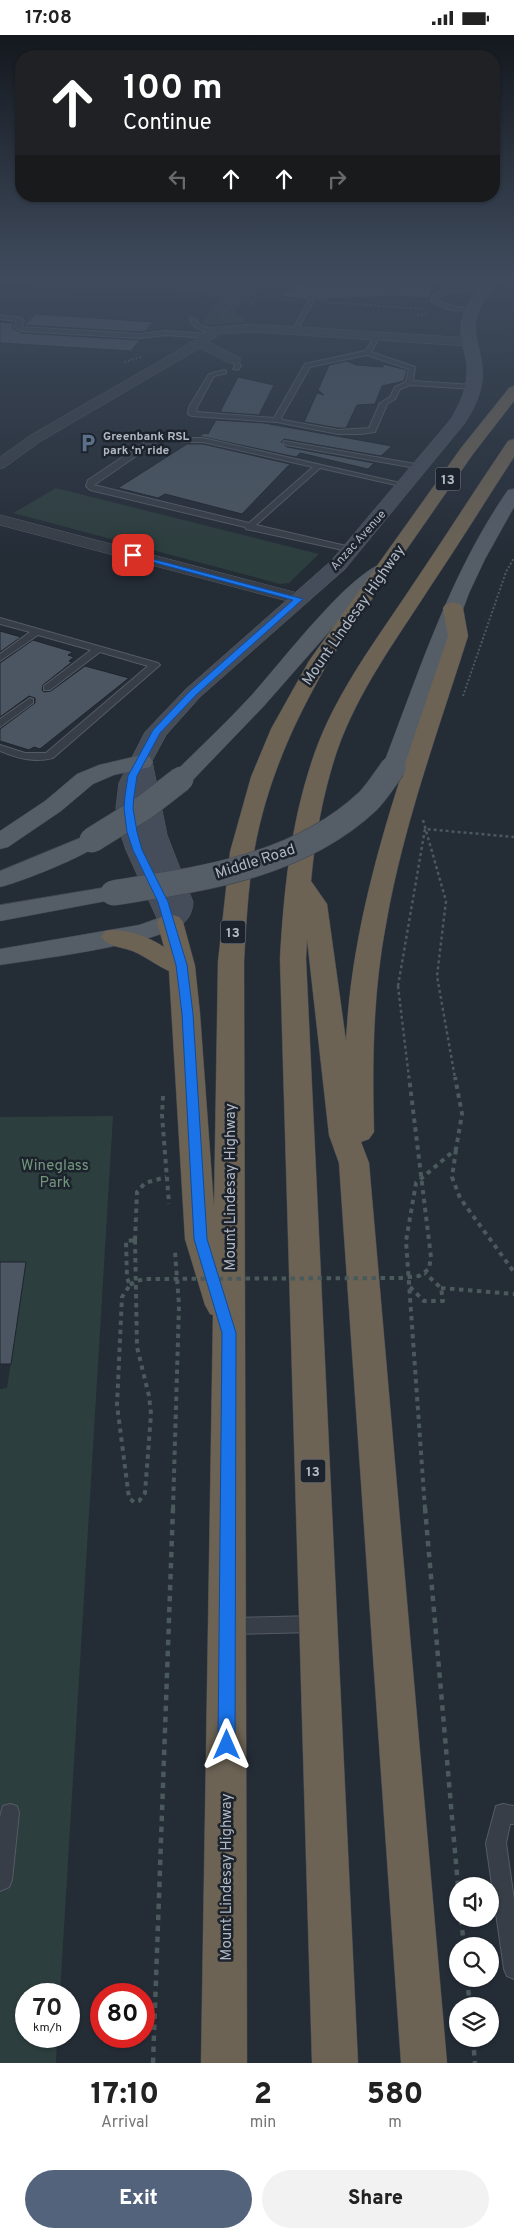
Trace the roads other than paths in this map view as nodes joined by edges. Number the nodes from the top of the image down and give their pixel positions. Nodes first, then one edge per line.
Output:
1 (147, 373) edge
2 (219, 373) edge
3 (303, 373) edge
4 (412, 373) edge
5 (475, 373) edge
6 (409, 383) junction
7 (473, 387) junction
8 (514, 391) edge
9 (278, 420) junction
10 (287, 443) dead end
11 (514, 444) edge
12 (0, 465) edge
13 (318, 466) junction
14 (421, 467) junction
15 (405, 485) junction
16 (514, 494) edge
17 (0, 520) edge
18 (249, 527) junction
19 (352, 550) junction
20 (384, 569) junction
21 (299, 599) junction
22 (453, 608) junction
23 (0, 621) edge
24 (37, 631) junction
25 (98, 649) junction
26 (0, 658) edge
27 (47, 688) dead end
28 (30, 701) dead end
29 (0, 724) edge
30 (0, 748) edge
31 (142, 762) junction
32 (0, 842) edge
33 (297, 879) junction
34 (0, 880) edge
35 (0, 913) edge
36 (170, 922) junction
37 (114, 937) junction
38 (0, 957) edge
39 (182, 965) junction
40 (354, 1163) junction
41 (229, 1333) junction
42 (318, 1624) junction
43 (228, 1626) junction
44 (10, 1813) dead end
45 (514, 1815) edge
46 (0, 1881) edge
47 (514, 1969) edge
48 (224, 2063) edge
49 (335, 2063) edge
50 (424, 2063) edge

1 - 12 street
2 - 9 lane
3 - 9 lane
4 - 6 lane
5 - 7 main road, Anzac Avenue
6 - 7 lane
6 - 9 lane
7 - 14 main road, Anzac Avenue
8 - 20 highway, Mount Lindesay Highway / 13
10 - 14 lane
11 - 33 highway, 13
13 - 15 lane
13 - 18 lane
13 - 18 lane
14 - 15 main road, Anzac Avenue
15 - 19 main road, Anzac Avenue
16 - 22 main road, Middle Road
17 - 21 street
18 - 19 lane
19 - 21 main road, Anzac Avenue
20 - 34 main road, bridge
20 - 41 highway, Mount Lindesay Highway / 13
21 - 31 main road, Anzac Avenue
22 - 35 main road, Middle Road, bridge
22 - 40 highway
23 - 24 lane
24 - 25 lane
24 - 26 lane
25 - 27 lane
25 - 30 lane
28 - 29 lane
31 - 32 main road
31 - 36 main road
33 - 40 highway
33 - 42 highway, 13
36 - 37 main road
36 - 39 highway
37 - 38 main road
37 - 39 highway
39 - 41 highway
40 - 50 highway
41 - 43 highway, Mount Lindesay Highway / 13
42 - 43 lane
42 - 49 highway, 13
43 - 48 highway, Mount Lindesay Highway / 13
44 - 46 lane
45 - 47 lane

